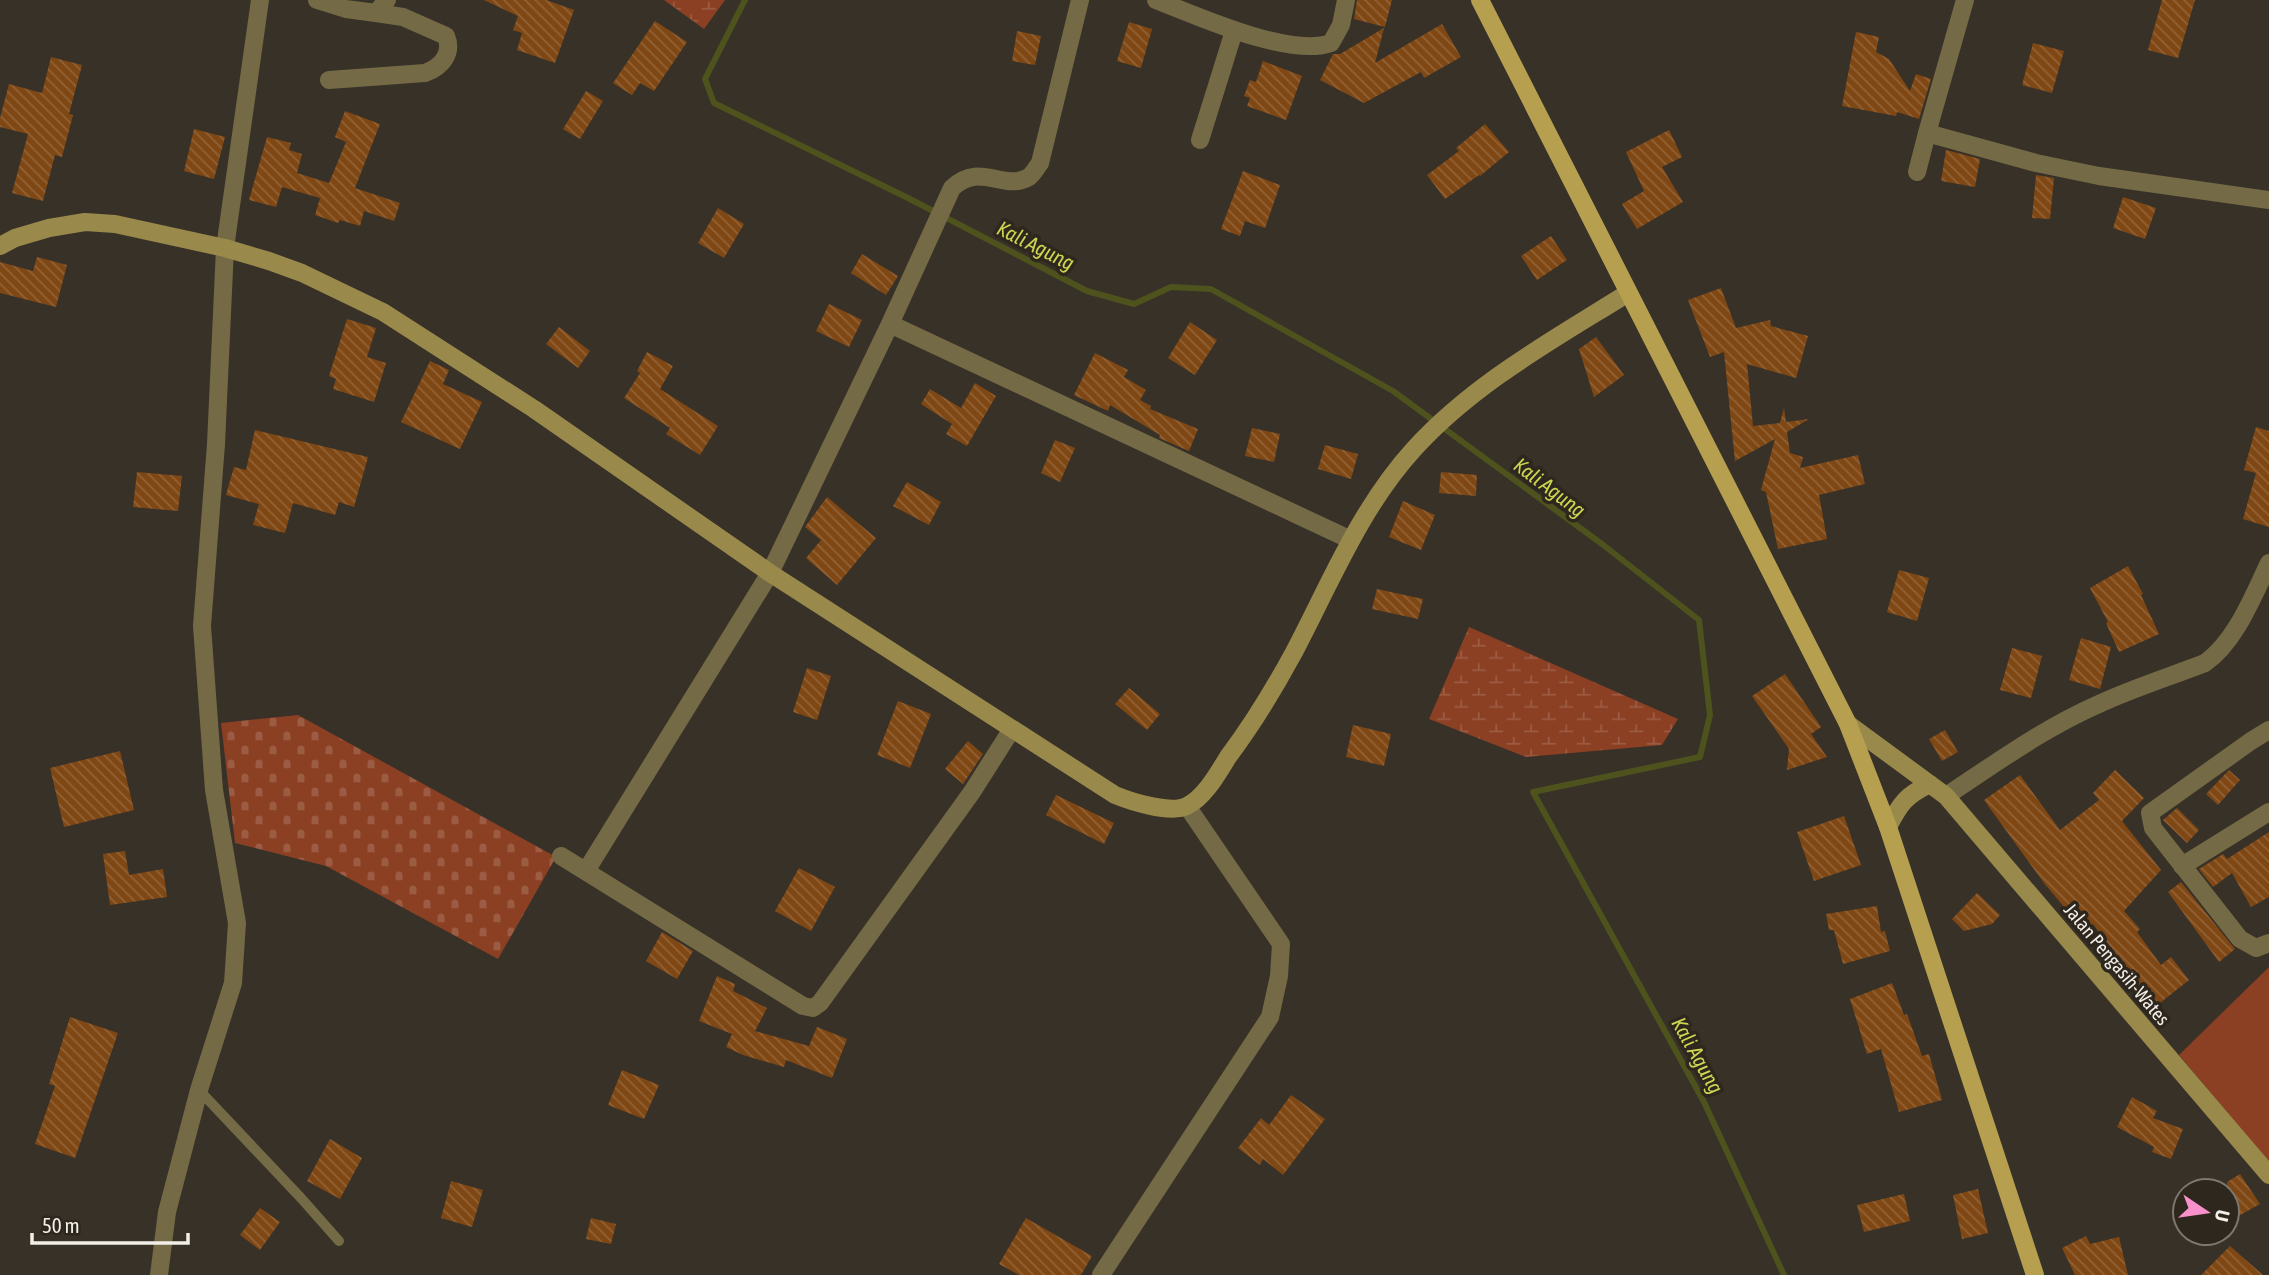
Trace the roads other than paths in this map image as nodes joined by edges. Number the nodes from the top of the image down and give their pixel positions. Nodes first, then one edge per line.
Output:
1 (260, 0) edge
2 (317, 0) edge
3 (1080, 0) edge
4 (1156, 0) edge
5 (1346, 0) edge
6 (1480, 0) edge
7 (1965, 0) edge
8 (381, 6) edge
9 (1234, 31) junction
10 (329, 80) dead end
11 (1927, 133) junction
12 (1200, 140) dead end
13 (1917, 172) dead end
14 (2269, 200) edge
15 (0, 246) edge
16 (225, 248) junction
17 (1628, 293) junction
18 (890, 324) junction
19 (1351, 540) junction
20 (2269, 563) edge
21 (770, 573) junction
22 (1848, 724) junction
23 (1012, 729) junction
24 (2269, 730) edge
25 (1930, 784) junction
26 (1946, 796) junction
27 (1187, 806) junction
28 (2269, 812) edge
29 (1888, 827) junction
30 (561, 856) dead end
31 (2182, 866) junction
32 (586, 871) junction
33 (2269, 943) edge
34 (199, 1090) junction
35 (2269, 1175) edge
36 (339, 1241) dead end
37 (159, 1275) edge
38 (1101, 1275) edge
39 (2035, 1275) edge

1 - 16 street
2 - 8 street
3 - 18 street
4 - 9 street
5 - 9 street
6 - 17 main road
7 - 11 street
8 - 10 street
9 - 12 street
11 - 13 street
11 - 14 street
15 - 16 street
16 - 21 street
16 - 34 street
17 - 19 street
17 - 22 main road
18 - 19 street
18 - 21 street
19 - 27 street
20 - 26 street
21 - 23 street
21 - 32 street
22 - 25 street, Jalan Pengasih-Wates
22 - 29 main road
23 - 27 street
23 - 32 street
24 - 31 street
25 - 26 street, Jalan Pengasih-Wates
25 - 29 street
26 - 35 street, Jalan Pengasih-Wates
27 - 38 street
28 - 31 street
29 - 39 main road
30 - 32 street
31 - 33 street
34 - 36 lane
34 - 37 street

